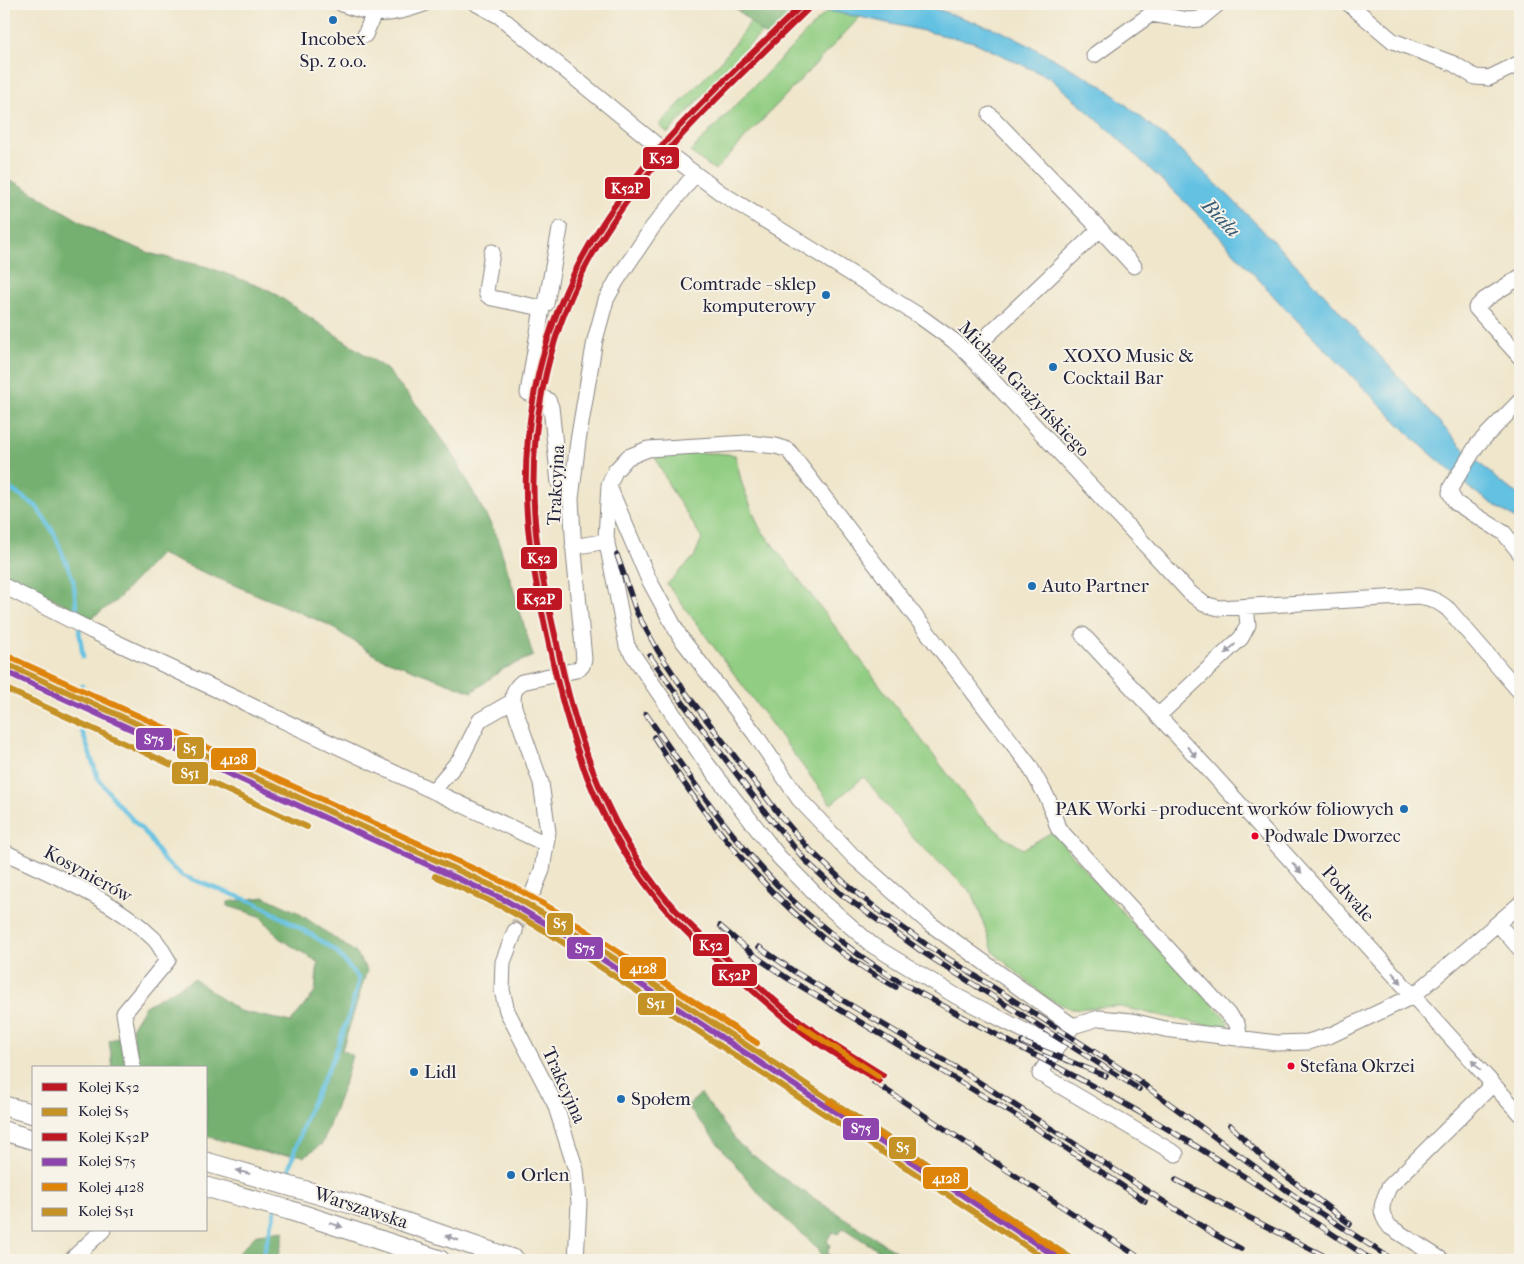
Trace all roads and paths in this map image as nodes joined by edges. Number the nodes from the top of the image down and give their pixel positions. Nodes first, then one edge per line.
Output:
1 (342, 4) edge
2 (424, 4) edge
3 (477, 4) edge
4 (1218, 4) edge
5 (1349, 4) edge
6 (374, 14) junction
7 (365, 35) dead end
8 (1094, 55) dead end
9 (1520, 63) edge
10 (990, 115) dead end
11 (695, 174) junction
12 (1100, 229) junction
13 (560, 230) dead end
14 (492, 252) dead end
15 (1134, 266) dead end
16 (1520, 277) edge
17 (542, 308) junction
18 (968, 354) junction
19 (1520, 357) edge
20 (1520, 401) edge
21 (609, 485) junction
22 (571, 499) junction
23 (607, 541) junction
24 (573, 547) junction
25 (1520, 553) edge
26 (4, 586) edge
27 (1246, 607) junction
28 (1084, 635) dead end
29 (1520, 692) edge
30 (513, 701) junction
31 (1158, 716) junction
32 (433, 791) junction
33 (546, 844) junction
34 (4, 852) edge
35 (534, 890) tunnel mouth
36 (1520, 904) edge
37 (1498, 924) junction
38 (515, 931) tunnel mouth
39 (1520, 949) edge
40 (1413, 996) junction
41 (1073, 1026) junction
42 (1240, 1039) junction
43 (1056, 1047) junction
44 (133, 1066) edge
45 (1493, 1084) junction
46 (4, 1106) edge
47 (32, 1113) edge
48 (1520, 1114) edge
49 (4, 1132) edge
50 (32, 1139) edge
51 (1176, 1154) dead end
52 (208, 1163) edge
53 (208, 1188) edge
54 (101, 1232) edge
55 (71, 1260) edge
56 (440, 1260) edge
57 (515, 1260) edge
58 (576, 1260) edge
59 (1442, 1260) edge

1 - 6 street
2 - 6 street
3 - 11 street, Michała Grażyńskiego
4 - 8 street
5 - 9 street
6 - 7 street
10 - 12 street
11 - 18 street, Michała Grażyńskiego
11 - 22 street, Trakcyjna
12 - 15 street
12 - 18 street
13 - 17 street
14 - 17 street
16 - 19 street
17 - 22 street
18 - 27 street, Michała Grażyńskiego
20 - 25 street
21 - 23 street
21 - 41 street
21 - 42 street
22 - 24 street, Trakcyjna
23 - 24 street
23 - 43 street
24 - 30 street, Trakcyjna
26 - 32 street
27 - 29 street, Michała Grażyńskiego
27 -> 31 street
28 - 31 street, Podwale
30 - 32 street
30 - 33 street
31 -> 40 street, Podwale
32 - 33 street
33 - 35 street
34 - 44 street, Kosynierów
36 - 37 street
37 - 39 street
37 - 40 street
38 - 58 street, Trakcyjna
40 - 42 street
45 -> 40 street, Podwale
41 - 42 street
41 - 43 street
43 - 51 street
45 - 48 street, Podwale
45 - 59 street
46 - 47 main road
49 - 50 main road
57 -> 52 main road, Warszawska
53 -> 56 main road, Warszawska
54 - 55 street

